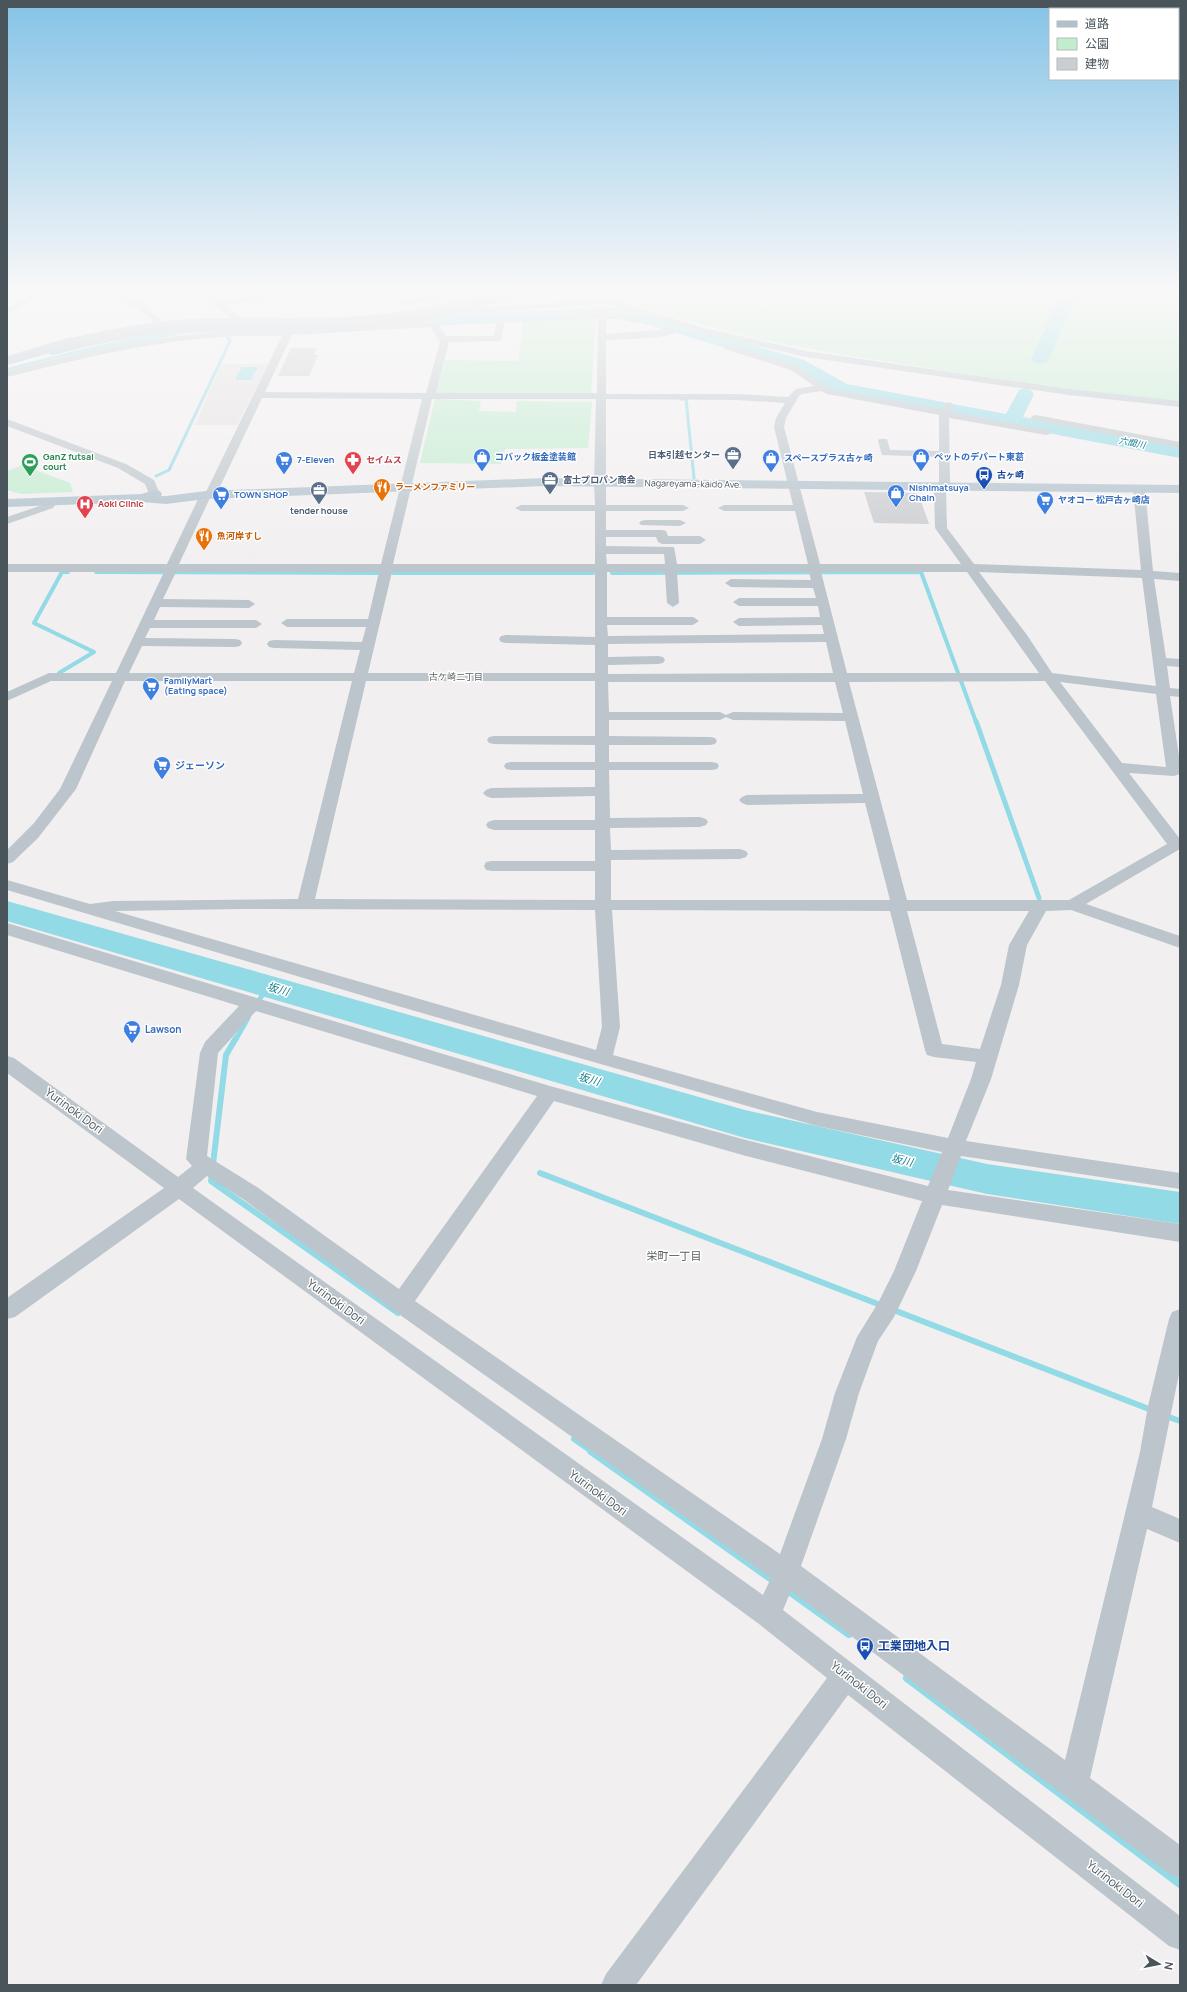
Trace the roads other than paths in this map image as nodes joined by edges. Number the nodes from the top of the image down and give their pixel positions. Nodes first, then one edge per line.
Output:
1 (262, 386) edge
2 (432, 386) edge
3 (602, 386) edge
4 (818, 386) edge
5 (1027, 386) edge
6 (821, 388) junction
7 (258, 395) junction
8 (429, 396) junction
9 (602, 396) junction
10 (792, 400) junction
11 (1180, 404) edge
12 (946, 411) junction
13 (1036, 418) dead end
14 (1048, 421) junction
15 (7, 422) edge
16 (1023, 428) junction
17 (1046, 432) dead end
18 (883, 441) dead end
19 (1180, 445) edge
20 (944, 454) junction
21 (599, 483) junction
22 (793, 485) junction
23 (405, 487) junction
24 (942, 487) junction
25 (1139, 489) junction
26 (1180, 489) edge
27 (208, 495) junction
28 (148, 496) junction
29 (52, 501) junction
30 (7, 503) edge
31 (521, 508) dead end
32 (601, 508) junction
33 (683, 508) dead end
34 (724, 508) dead end
35 (798, 508) junction
36 (7, 521) edge
37 (680, 523) dead end
38 (601, 529) junction
39 (700, 540) dead end
40 (601, 550) junction
41 (7, 568) edge
42 (385, 568) junction
43 (601, 568) junction
44 (814, 568) junction
45 (970, 568) junction
46 (172, 569) junction
47 (671, 569) junction
48 (1148, 574) junction
49 (1180, 577) edge
50 (731, 583) dead end
51 (818, 584) junction
52 (739, 602) dead end
53 (823, 602) junction
54 (155, 603) junction
55 (673, 603) dead end
56 (249, 604) dead end
57 (693, 621) dead end
58 (828, 621) junction
59 (740, 622) dead end
60 (287, 623) dead end
61 (372, 623) junction
62 (145, 624) junction
63 (256, 624) dead end
64 (520, 629) dead end
65 (602, 633) junction
66 (832, 638) junction
67 (506, 639) dead end
68 (137, 642) junction
69 (235, 643) dead end
70 (274, 644) dead end
71 (367, 646) junction
72 (658, 660) dead end
73 (602, 661) junction
74 (1160, 661) junction
75 (1180, 663) edge
76 (359, 677) junction
77 (602, 677) junction
78 (1049, 677) junction
79 (120, 678) junction
80 (842, 678) junction
81 (1163, 691) junction
82 (1180, 693) edge
83 (7, 697) edge
84 (602, 716) junction
85 (851, 717) junction
86 (494, 740) dead end
87 (602, 740) junction
88 (710, 741) dead end
89 (511, 766) dead end
90 (602, 766) junction
91 (712, 766) dead end
92 (1117, 766) junction
93 (603, 791) junction
94 (492, 793) dead end
95 (872, 798) junction
96 (747, 800) dead end
97 (700, 822) dead end
98 (604, 824) junction
99 (494, 825) dead end
100 (740, 854) dead end
101 (7, 859) edge
102 (603, 861) junction
103 (492, 866) dead end
104 (7, 886) edge
105 (305, 905) junction
106 (603, 905) junction
107 (1072, 905) junction
108 (898, 906) junction
109 (1041, 906) junction
110 (83, 909) junction
111 (7, 929) edge
112 (1180, 942) edge
113 (252, 1004) junction
114 (603, 1057) junction
115 (987, 1057) junction
116 (7, 1063) edge
117 (550, 1092) junction
118 (951, 1150) junction
119 (206, 1166) junction
120 (1180, 1181) edge
121 (180, 1188) junction
122 (936, 1192) junction
123 (1180, 1233) edge
124 (401, 1303) junction
125 (7, 1310) edge
126 (1180, 1319) edge
127 (1138, 1514) junction
128 (1180, 1531) edge
129 (786, 1572) junction
130 (768, 1615) junction
131 (846, 1675) junction
132 (1074, 1784) junction
133 (1180, 1863) edge
134 (1180, 1935) edge
135 (618, 1985) edge

1 - 7 street
2 - 8 street
3 - 9 street
4 - 6 street
5 - 11 street
6 - 10 street
6 - 12 street
7 - 8 street
7 - 27 street
8 - 9 street
8 - 23 street
9 - 10 street
9 - 21 street
10 - 22 street
12 - 16 street
12 - 20 street
13 - 14 street
14 - 16 street
14 - 19 street
15 - 28 street
16 - 17 street
18 - 20 street
20 - 24 street
21 - 22 main road, Nagareyama-kaido Ave.
21 - 23 main road, Nagareyama-kaido Ave.
21 - 32 street
22 - 24 main road, Nagareyama-kaido Ave.
22 - 35 street
23 - 27 main road, Nagareyama-kaido Ave.
23 - 42 street
24 - 25 main road, Nagareyama-kaido Ave.
24 - 45 street
25 - 26 main road, Nagareyama-kaido Ave.
25 - 48 street
27 - 28 main road, Nagareyama-kaido Ave.
27 - 46 street
28 - 29 main road, Nagareyama-kaido Ave.
29 - 30 main road, Nagareyama-kaido Ave.
29 - 36 street
31 - 32 street
32 - 33 street
32 - 38 street
34 - 35 street
35 - 44 street
37 - 38 street
38 - 39 street
38 - 40 street
40 - 43 street
40 - 47 street
41 - 46 street
42 - 43 street
42 - 46 street
42 - 61 street
43 - 47 street
43 - 65 street
44 - 45 street
44 - 47 street
44 - 51 street
45 - 48 street
45 - 78 street
46 - 54 street
47 - 55 street
48 - 49 street
48 - 74 street
50 - 51 street
51 - 53 street
52 - 53 street
53 - 58 street
54 - 56 street
54 - 62 street
57 - 65 street
58 - 59 street
58 - 66 street
60 - 61 street
61 - 71 street
62 - 63 street
62 - 68 street
64 - 65 street
65 - 66 street
65 - 67 street
65 - 73 street
66 - 80 street
68 - 69 street
68 - 79 street
70 - 71 street
71 - 76 street
72 - 73 street
73 - 77 street
74 - 75 street
74 - 81 street
76 - 77 street
76 - 79 street
76 - 105 street
77 - 80 street
77 - 84 street
78 - 80 street
78 - 81 street
78 - 92 street
79 - 83 street
79 - 101 street
80 - 85 street
81 - 82 street
81 - 92 street
84 - 85 street
84 - 87 street
85 - 95 street
86 - 87 street
87 - 88 street
87 - 90 street
89 - 90 street
90 - 91 street
90 - 93 street
92 - 107 street
93 - 94 street
93 - 98 street
95 - 96 street
95 - 108 street
97 - 98 street
98 - 99 street
98 - 102 street
100 - 102 street
102 - 103 street
102 - 106 street
104 - 110 street
105 - 106 street
105 - 110 street
106 - 108 street
106 - 114 street
107 - 109 street
107 - 112 street
108 - 109 street
108 - 115 street
109 - 115 street
110 - 114 street
111 - 113 street
113 - 117 street
113 - 119 street
114 - 118 street
115 - 118 street
116 - 121 street, Yurinoki Dori
117 - 122 street
117 - 124 street
118 - 120 street
118 - 122 street
119 - 121 street
119 - 124 street
121 - 125 street
121 - 130 street, Yurinoki Dori
122 - 123 street
122 - 129 street
124 - 129 street
126 - 127 street
127 - 128 street
127 - 132 street
129 - 130 street
129 - 132 street
130 - 131 street, Yurinoki Dori
131 - 134 street, Yurinoki Dori
131 - 135 street
132 - 133 street

